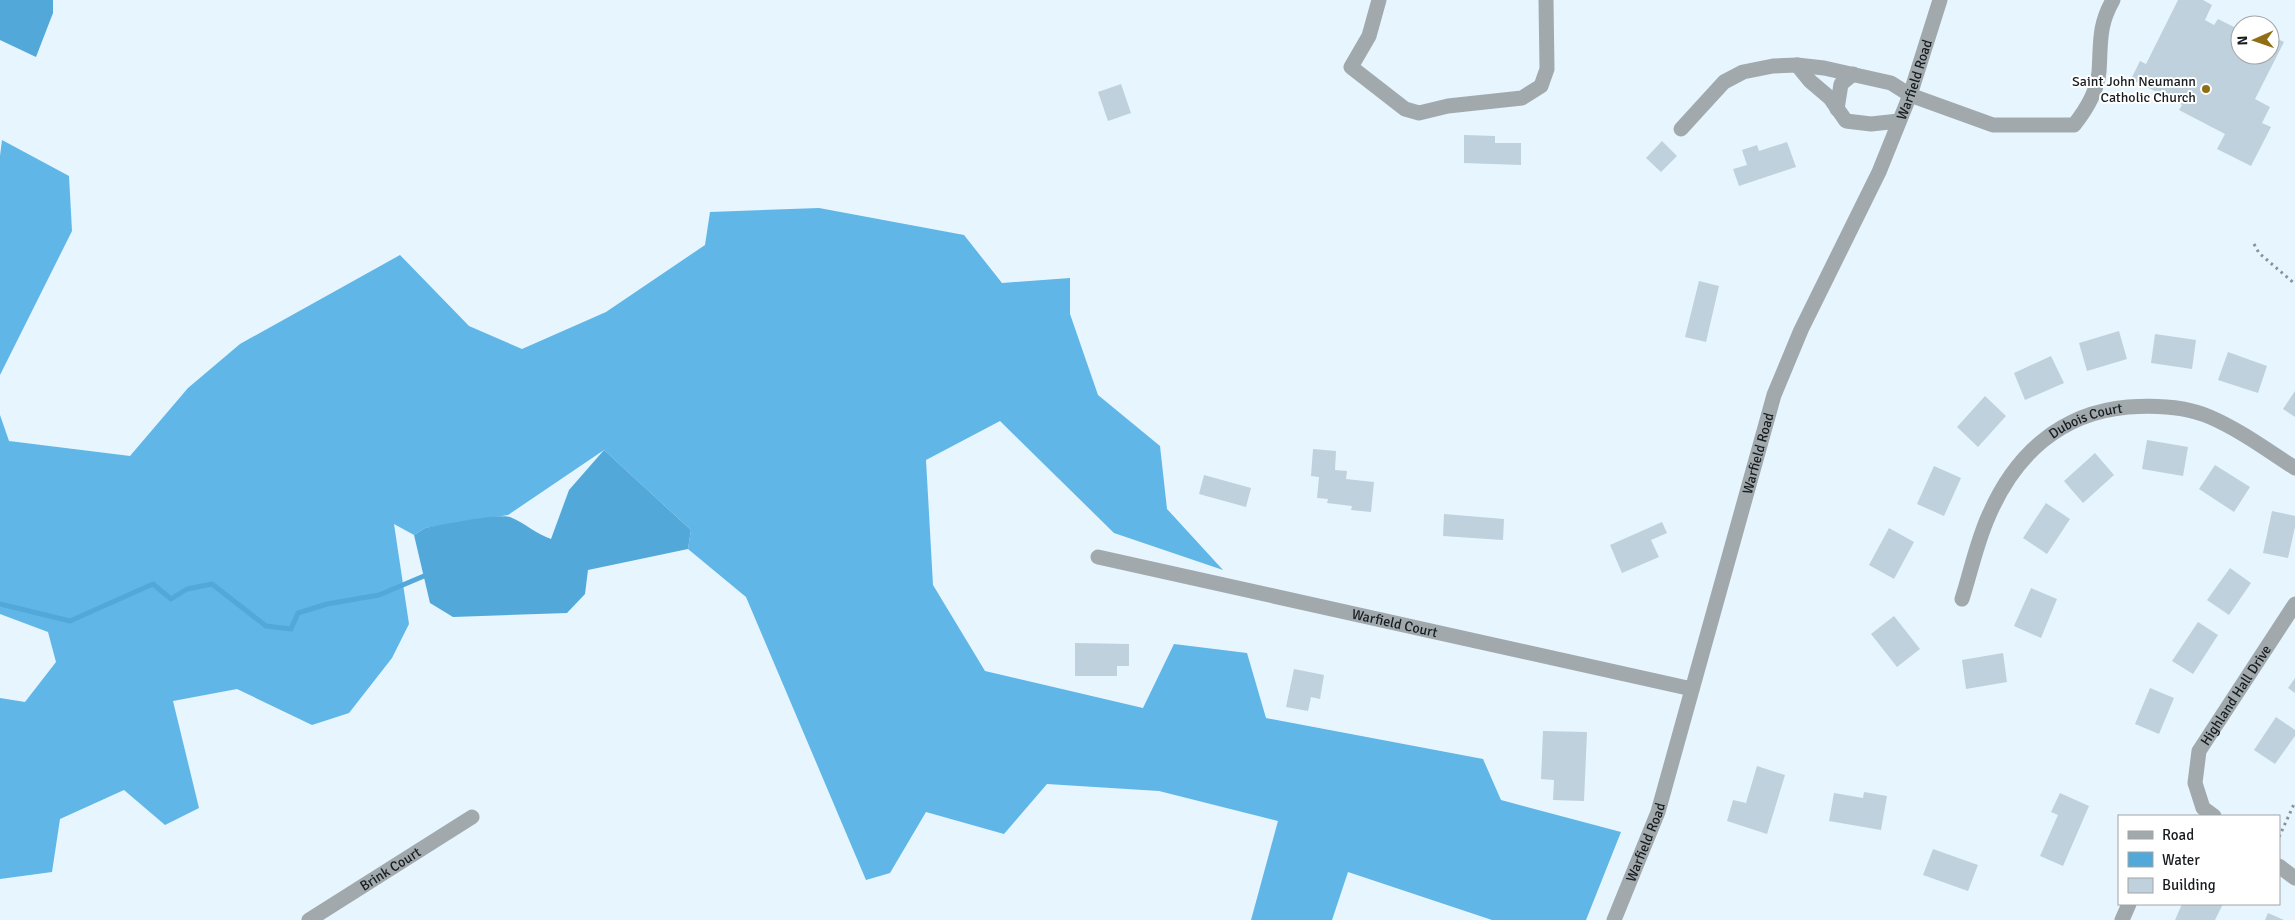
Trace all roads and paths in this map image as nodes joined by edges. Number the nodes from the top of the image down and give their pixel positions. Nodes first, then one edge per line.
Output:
1 (1379, 0) edge
2 (1546, 0) edge
3 (1940, 0) edge
4 (2113, 0) edge
5 (1797, 65) junction
6 (1853, 74) junction
7 (1910, 95) junction
8 (1836, 109) junction
9 (1899, 121) junction
10 (1681, 129) dead end
11 (2254, 244) dead end
12 (2295, 284) edge
13 (2295, 468) edge
14 (1098, 557) dead end
15 (1962, 599) dead end
16 (2295, 604) edge
17 (1692, 689) junction
18 (2295, 802) edge
19 (2213, 815) edge
20 (472, 817) dead end
21 (2280, 835) edge
22 (2280, 867) edge
23 (2295, 878) edge
24 (2129, 905) edge
25 (309, 920) edge
26 (1614, 920) edge
27 (2122, 920) edge

1 - 2 street
3 - 7 street, Warfield Road
4 - 7 street
5 - 6 street
5 - 8 street
5 - 10 street
6 - 7 street
6 - 8 street
7 - 9 street, Warfield Road
8 - 9 street
9 - 17 street, Warfield Road
11 - 12 path
13 - 15 street, Dubois Court
14 - 17 street, Warfield Court
16 - 19 street, Highland Hall Drive
17 - 26 street, Warfield Road
18 - 21 path
20 - 25 street, Brink Court
22 - 23 street
24 - 27 street

